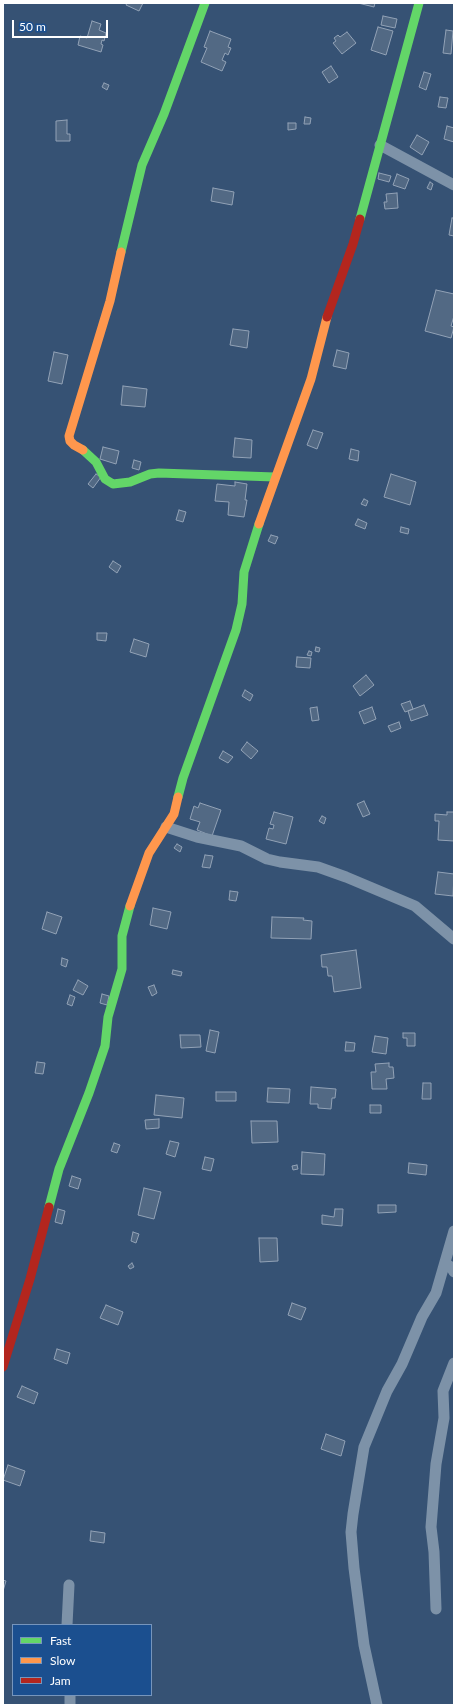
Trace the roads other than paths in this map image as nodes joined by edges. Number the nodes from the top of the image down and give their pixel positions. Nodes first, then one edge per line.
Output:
1 (205, 3) edge
2 (419, 3) edge
3 (380, 145) junction
4 (454, 184) edge
5 (275, 477) junction
6 (166, 827) junction
7 (454, 939) edge
8 (454, 1231) edge
9 (445, 1263) junction
10 (454, 1272) edge
11 (454, 1363) edge
12 (3, 1367) edge
13 (69, 1585) dead end
14 (436, 1609) dead end
15 (67, 1624) edge
16 (377, 1705) edge

1 - 5 street
2 - 3 street
3 - 4 street
3 - 5 street
5 - 6 street
6 - 7 street
6 - 12 street
8 - 9 street
9 - 10 street
9 - 16 street
11 - 14 street
13 - 15 street

